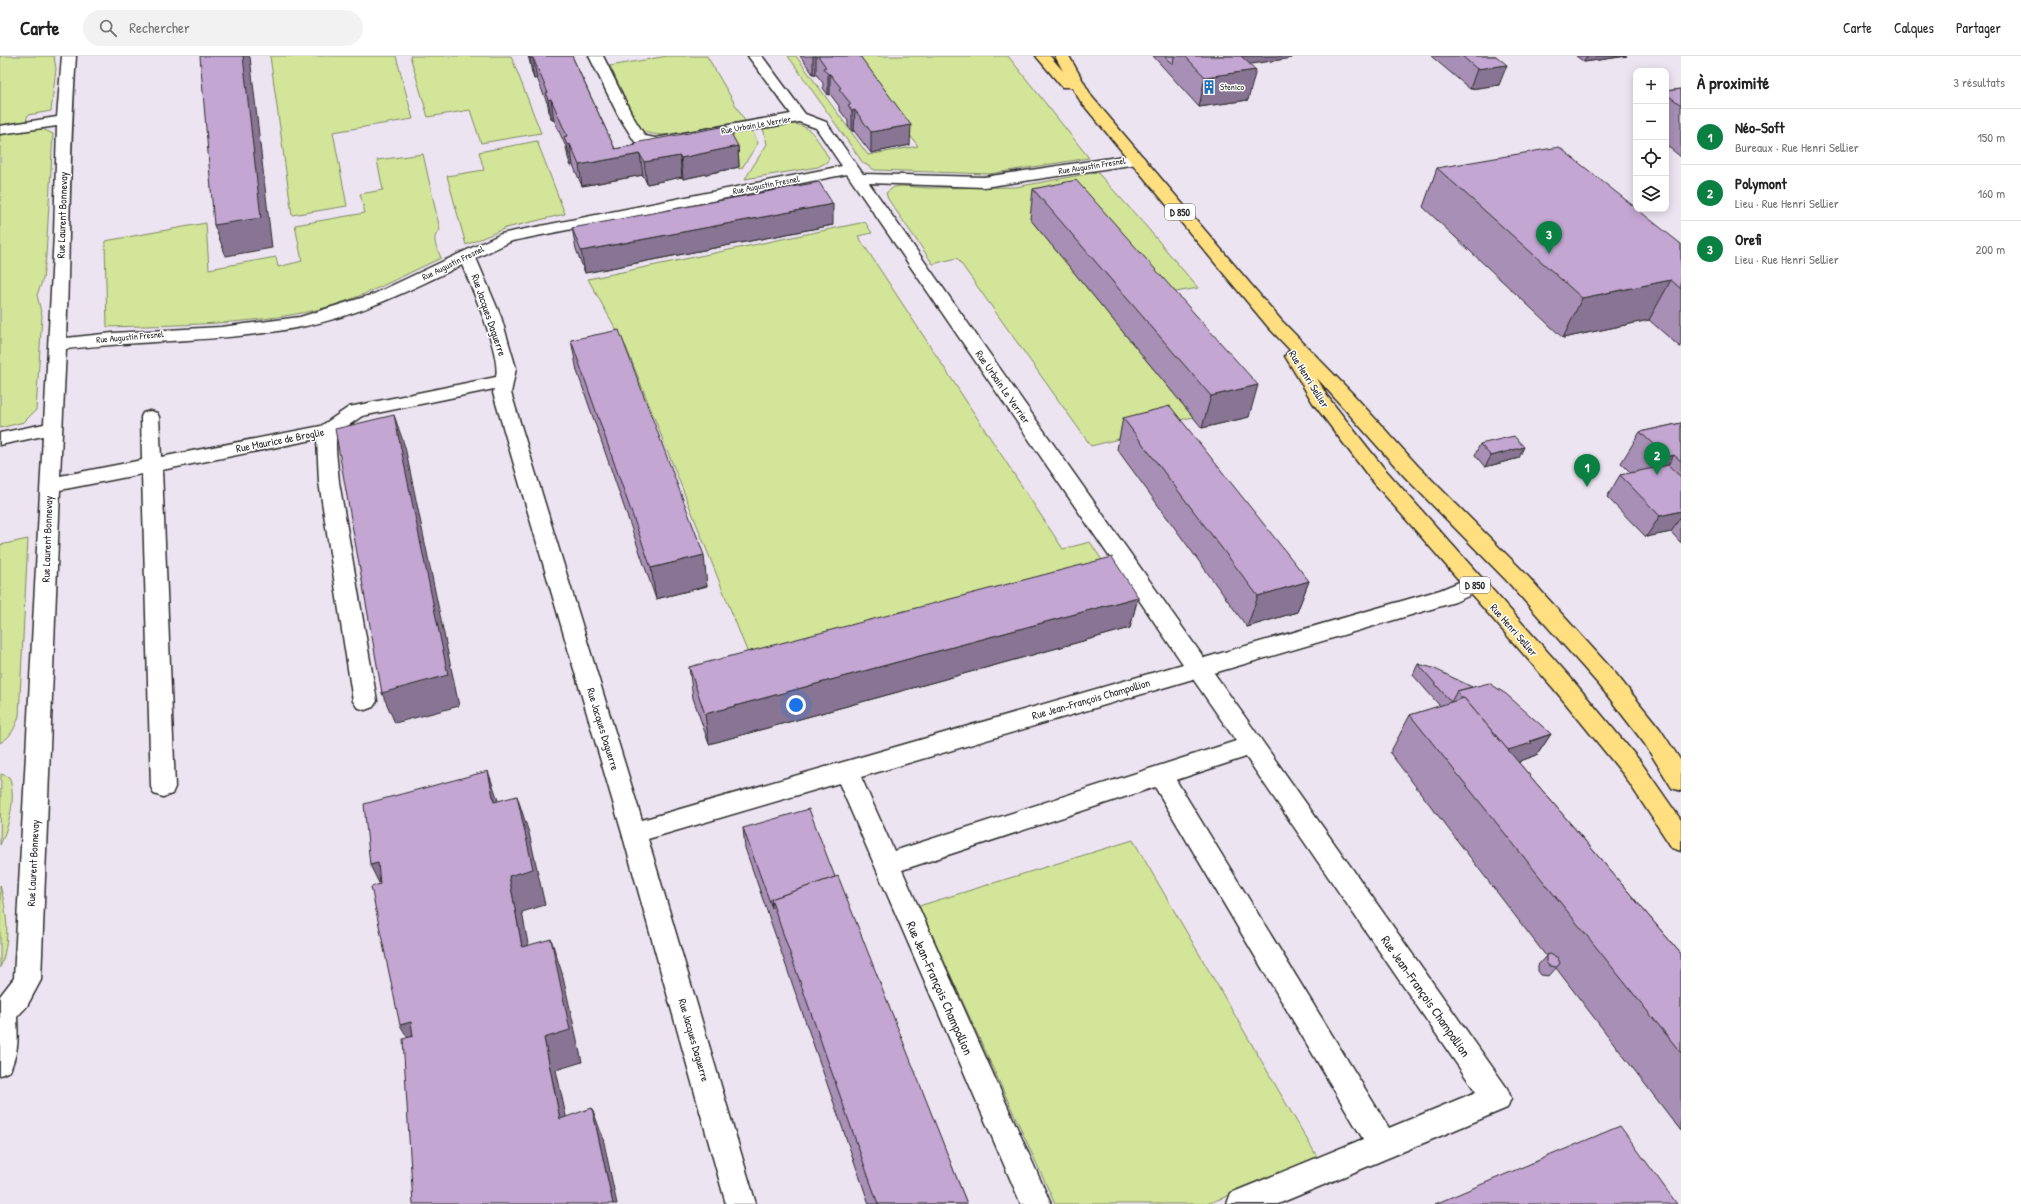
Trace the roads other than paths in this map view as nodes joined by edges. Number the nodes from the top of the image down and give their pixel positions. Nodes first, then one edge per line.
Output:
1 (69, 56) edge
2 (596, 56) edge
3 (755, 56) edge
4 (1043, 56) edge
5 (1062, 56) edge
6 (1086, 99) junction
7 (800, 117) junction
8 (64, 120) junction
9 (0, 130) edge
10 (1136, 159) junction
11 (854, 174) junction
12 (467, 256) junction
13 (1275, 324) junction
14 (56, 345) junction
15 (504, 381) junction
16 (150, 417) dead end
17 (52, 428) junction
18 (327, 431) junction
19 (0, 439) edge
20 (152, 465) junction
21 (49, 485) junction
22 (1474, 584) junction
23 (1198, 668) junction
24 (365, 701) dead end
25 (1252, 745) junction
26 (846, 771) junction
27 (1161, 776) junction
28 (1681, 781) edge
29 (163, 787) dead end
30 (634, 833) junction
31 (1681, 840) edge
32 (886, 864) junction
33 (2, 1015) edge
34 (0, 1061) edge
35 (1383, 1144) junction
36 (741, 1204) edge
37 (1036, 1204) edge
38 (1242, 1204) edge

1 - 8 street, Rue Laurent Bonnevay
2 - 7 street, Rue Urbain Le Verrier
3 - 7 street, Rue Urbain Le Verrier
4 - 6 main road, Rue Henri Sellier / D 850
5 - 6 main road, Rue Henri Sellier / D 850
6 - 10 main road, Rue Henri Sellier / D 850
7 - 11 street, Rue Urbain Le Verrier
8 - 9 street
8 - 14 street, Rue Laurent Bonnevay
10 - 11 street, Rue Augustin Fresnel
10 - 13 main road, Rue Henri Sellier / D 850
11 - 12 street, Rue Augustin Fresnel
11 - 23 street, Rue Urbain Le Verrier
12 - 14 street, Rue Augustin Fresnel
12 - 15 street, Rue Jacques Daguerre
13 - 22 main road, Rue Henri Sellier / D 850
13 - 28 main road, Rue Henri Sellier / D 850
14 - 17 street, Rue Laurent Bonnevay
15 - 18 street, Rue Maurice de Broglie
15 - 30 street, Rue Jacques Daguerre
16 - 20 street
17 - 19 street
17 - 21 street, Rue Laurent Bonnevay
18 - 20 street, Rue Maurice de Broglie
18 - 24 street
20 - 21 street, Rue Maurice de Broglie
20 - 29 street
21 - 33 street, Rue Laurent Bonnevay
22 - 23 street, Rue Jean-François Champollion
22 - 31 main road, Rue Henri Sellier / D 850
23 - 25 street, Rue Jean-François Champollion
23 - 26 street, Rue Jean-François Champollion
25 - 27 street
25 - 35 street, Rue Jean-François Champollion
26 - 30 street, Rue Jean-François Champollion
26 - 32 street, Rue Jean-François Champollion
27 - 32 street
27 - 35 street
30 - 36 street, Rue Jacques Daguerre
32 - 37 street, Rue Jean-François Champollion
33 - 34 street, Rue Laurent Bonnevay
35 - 38 street, Rue Jean-François Champollion

